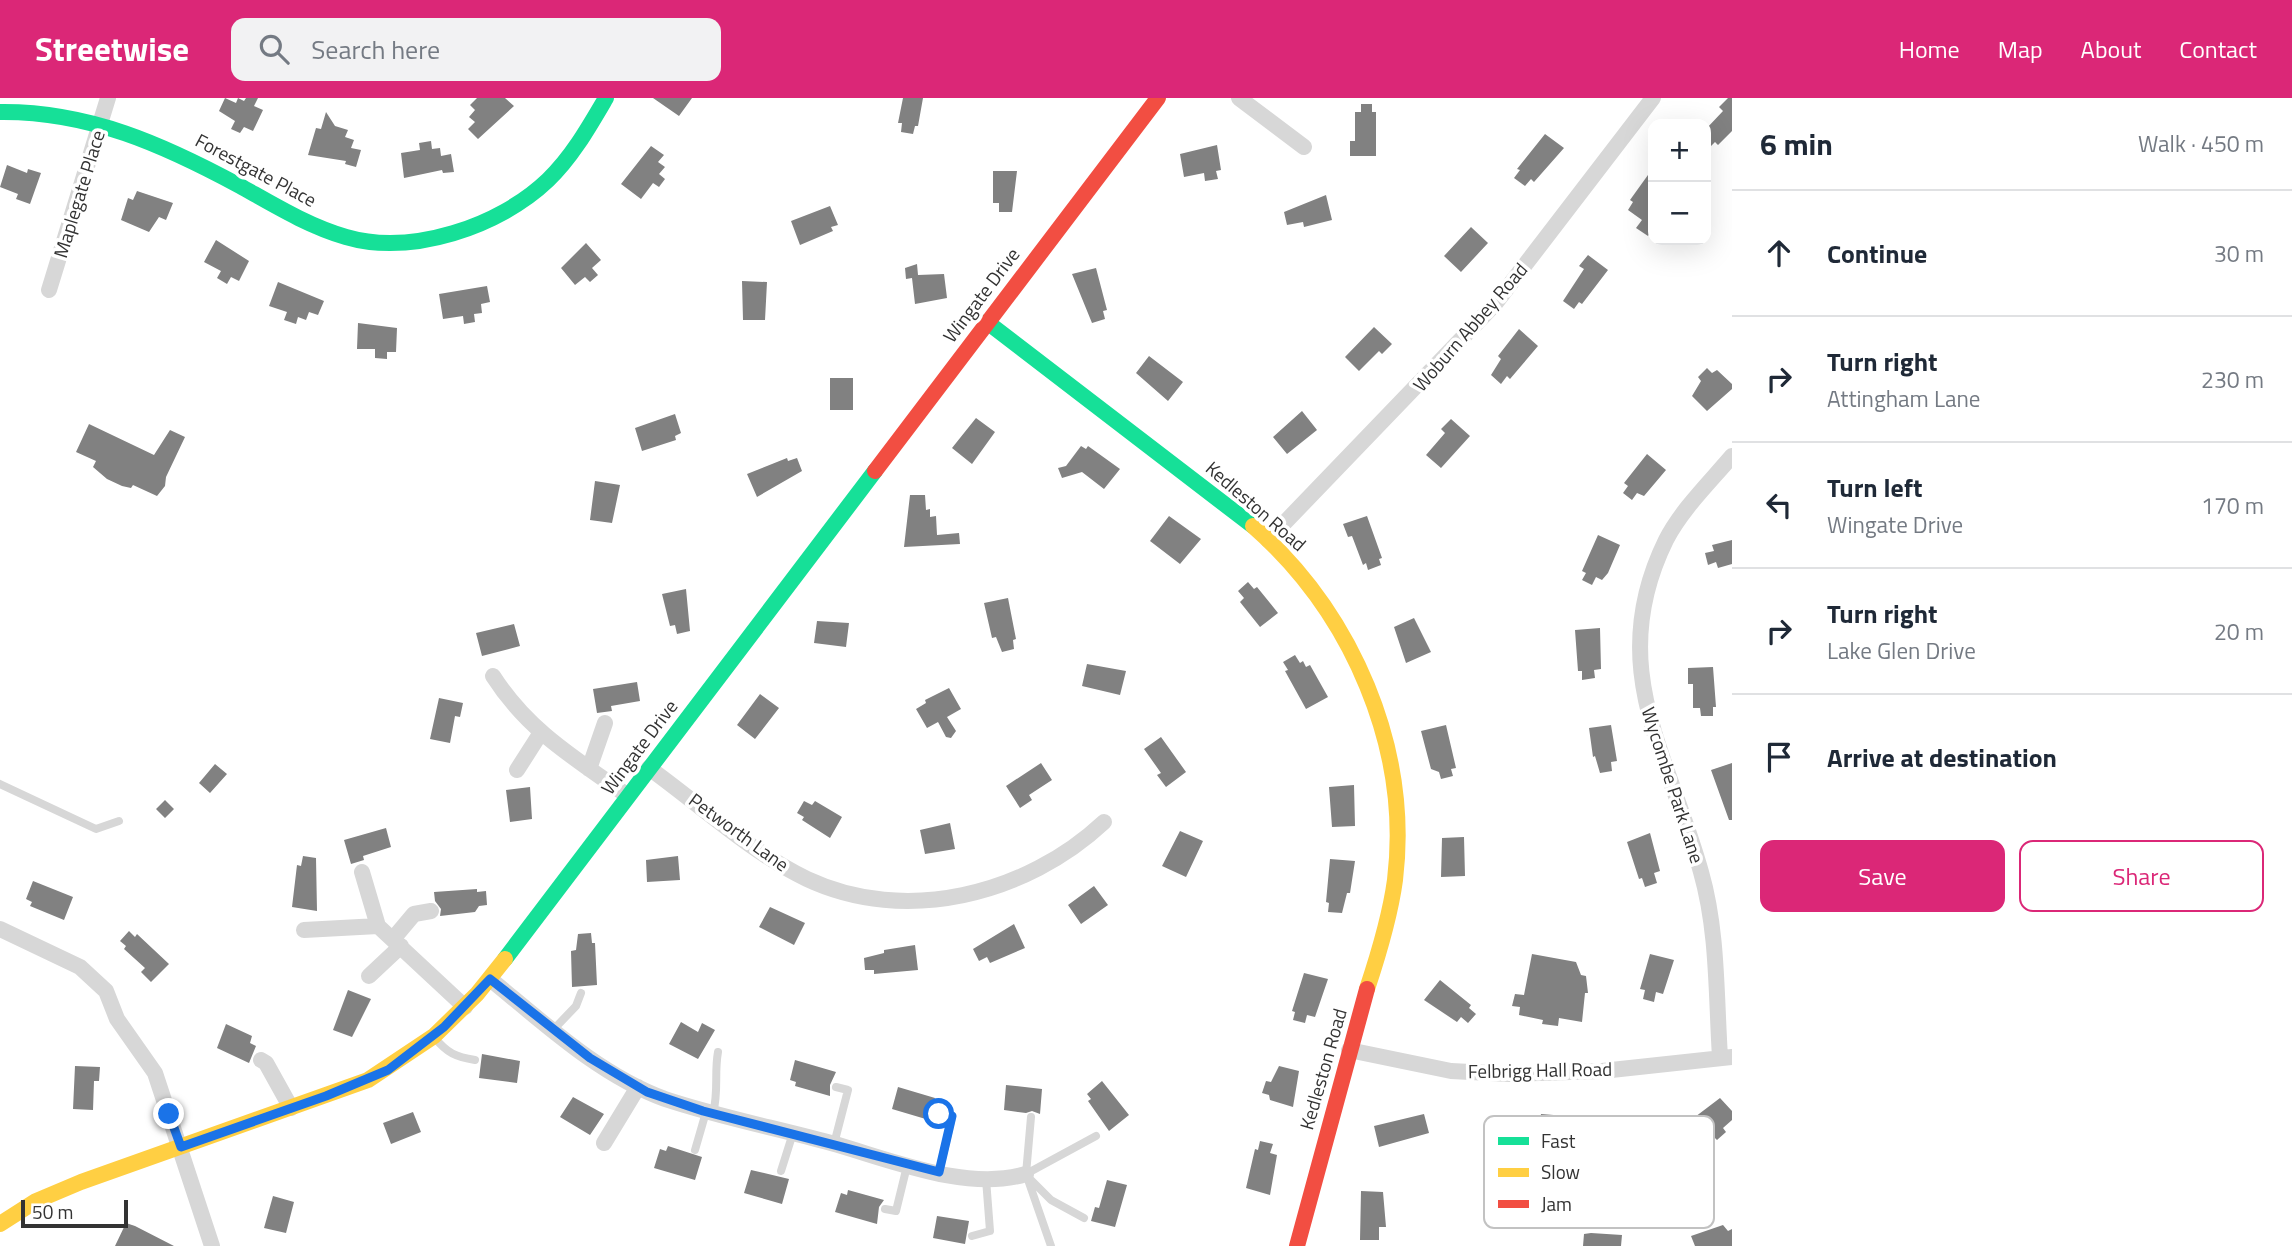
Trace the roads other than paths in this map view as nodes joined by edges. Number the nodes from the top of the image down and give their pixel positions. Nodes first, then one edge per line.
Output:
1 (108, 98) edge
2 (606, 98) edge
3 (1158, 98) edge
4 (1239, 98) edge
5 (1653, 98) edge
6 (0, 112) edge
7 (101, 124) junction
8 (1304, 147) dead end
9 (49, 290) dead end
10 (987, 322) junction
11 (1732, 456) edge
12 (1268, 540) junction
13 (493, 676) dead end
14 (605, 723) dead end
15 (540, 734) junction
16 (649, 768) junction
17 (589, 769) junction
18 (517, 770) dead end
19 (0, 784) edge
20 (628, 796) junction
21 (119, 821) dead end
22 (1104, 822) dead end
23 (362, 872) dead end
24 (431, 911) dead end
25 (378, 926) junction
26 (0, 929) edge
27 (304, 930) dead end
28 (397, 942) junction
29 (369, 976) dead end
30 (490, 979) junction
31 (581, 993) dead end
32 (464, 1007) junction
33 (554, 1030) junction
34 (433, 1036) junction
35 (1349, 1049) junction
36 (718, 1052) dead end
37 (1726, 1057) edge
38 (261, 1060) dead end
39 (475, 1060) dead end
40 (638, 1087) junction
41 (836, 1087) dead end
42 (290, 1108) junction
43 (709, 1113) junction
44 (939, 1114) dead end
45 (1031, 1117) dead end
46 (793, 1133) junction
47 (1096, 1136) dead end
48 (604, 1143) dead end
49 (834, 1144) junction
50 (181, 1147) junction
51 (695, 1150) dead end
52 (907, 1166) junction
53 (781, 1171) dead end
54 (939, 1172) junction
55 (1026, 1174) junction
56 (986, 1179) junction
57 (885, 1209) dead end
58 (1084, 1218) dead end
59 (0, 1224) edge
60 (972, 1236) dead end
61 (212, 1246) edge
62 (1051, 1246) edge
63 (1297, 1246) edge

1 - 7 street, Maplegate Place
2 - 7 street, Forestgate Place
3 - 10 street, Wingate Drive
4 - 8 street
5 - 12 street, Woburn Abbey Road
6 - 7 street, Forestgate Place
7 - 9 street, Maplegate Place
10 - 12 street, Kedleston Road
10 - 16 street, Wingate Drive
11 - 37 street, Wycombe Park Lane
12 - 35 street, Kedleston Road
13 - 15 street
14 - 17 street
15 - 17 street
15 - 18 street
16 - 20 street, Wingate Drive
16 - 22 street, Petworth Lane
17 - 20 street
19 - 21 lane
20 - 30 street, Wingate Drive
23 - 25 street
24 - 28 street
25 - 27 street
25 - 28 street
26 - 50 street
28 - 29 street
28 - 32 street
30 - 32 street, Wingate Drive
30 - 33 street
31 - 33 lane
32 - 34 street, Wingate Drive
33 - 40 street
34 - 39 lane
34 - 42 street, Wingate Drive
35 - 37 street, Felbrigg Hall Road
35 - 63 street, Kedleston Road
36 - 43 lane
38 - 42 street
40 - 43 street
40 - 48 street
41 - 49 lane
42 - 50 street, Wingate Drive
43 - 46 street
43 - 51 lane
44 - 54 lane
45 - 55 lane
46 - 49 street
46 - 53 lane
47 - 55 lane
49 - 52 street
50 - 59 street, Wingate Drive
50 - 61 street
52 - 54 street
52 - 57 lane
54 - 56 street
55 - 56 street
55 - 58 lane
55 - 62 lane
56 - 60 lane

